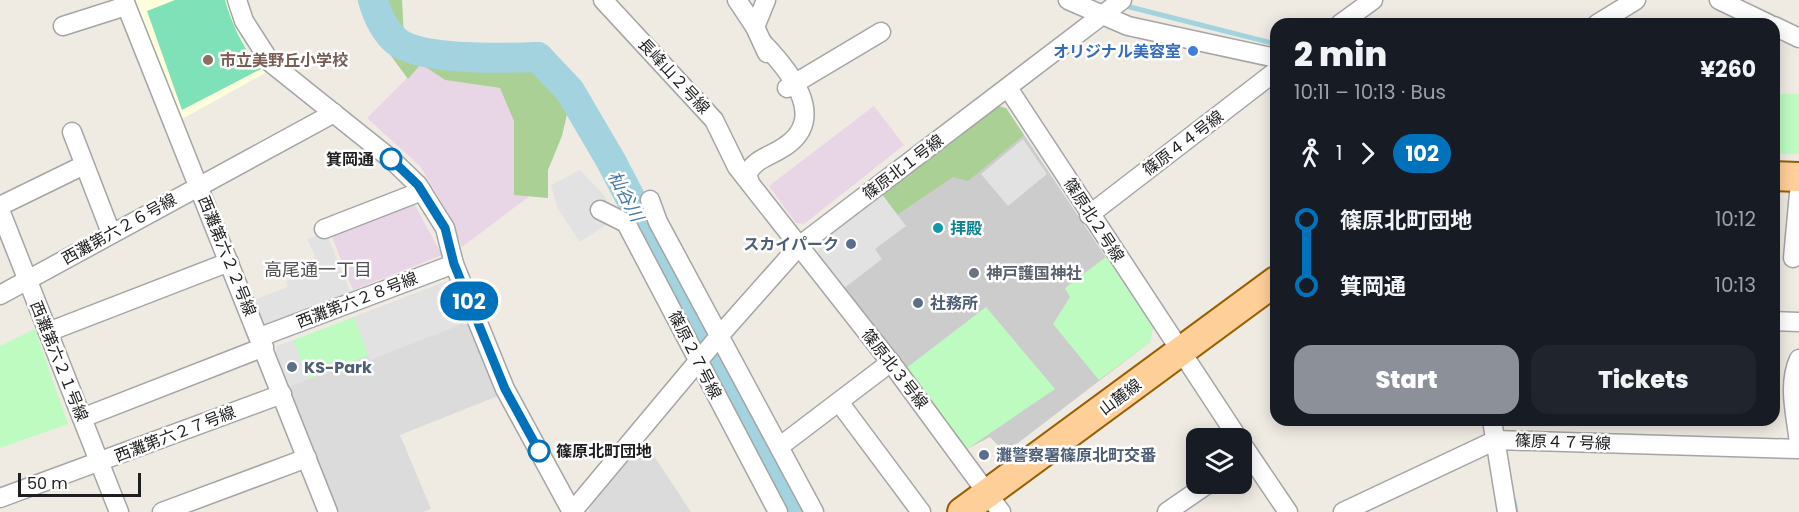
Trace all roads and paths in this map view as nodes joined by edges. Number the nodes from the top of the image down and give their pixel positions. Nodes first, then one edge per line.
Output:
1 (237, 0) edge
2 (603, 0) edge
3 (737, 0) edge
4 (766, 0) edge
5 (1068, 0) edge
6 (1373, 0) edge
7 (1636, 0) edge
8 (1719, 0) edge
9 (125, 3) edge
10 (1111, 9) edge
11 (1348, 18) edge
12 (1607, 18) edge
13 (1756, 18) edge
14 (63, 26) dead end
15 (1780, 29) edge
16 (881, 32) dead end
17 (759, 34) junction
18 (1799, 38) edge
19 (1270, 57) edge
20 (1270, 76) edge
21 (791, 85) junction
22 (1008, 88) junction
23 (334, 113) junction
24 (72, 132) dead end
25 (84, 165) junction
26 (1780, 176) edge
27 (1799, 177) edge
28 (750, 183) junction
29 (198, 185) junction
30 (422, 191) junction
31 (1799, 193) edge
32 (650, 200) dead end
33 (0, 208) edge
34 (600, 210) dead end
35 (1089, 215) junction
36 (324, 229) dead end
37 (111, 233) junction
38 (799, 246) junction
39 (1793, 258) dead end
40 (229, 262) junction
41 (454, 264) junction
42 (27, 280) junction
43 (1270, 285) edge
44 (0, 295) edge
45 (1780, 321) edge
46 (1799, 322) edge
47 (48, 332) junction
48 (719, 337) junction
49 (262, 342) junction
50 (1181, 352) junction
51 (701, 359) junction
52 (1799, 359) edge
53 (891, 362) junction
54 (282, 394) junction
55 (839, 402) junction
56 (82, 418) junction
57 (1495, 426) edge
58 (1231, 428) edge
59 (1503, 440) junction
60 (1799, 443) edge
61 (779, 447) junction
62 (1799, 449) edge
63 (307, 458) junction
64 (100, 463) junction
65 (1252, 463) edge
66 (1193, 494) edge
67 (0, 498) edge
68 (995, 502) edge
69 (119, 512) edge
70 (162, 512) edge
71 (328, 512) edge
72 (572, 512) edge
73 (778, 512) edge
74 (814, 512) edge
75 (921, 512) edge
76 (962, 512) edge
77 (1167, 512) edge
78 (1288, 512) edge
79 (1344, 512) edge
80 (1507, 512) edge

1 - 23 street
2 - 28 street, 長峰山２号線
3 - 17 street
4 - 17 street
5 - 10 street
6 - 11 street
7 - 12 street
8 - 13 street
9 - 14 street
9 - 29 street, 西灘第六２２号線
10 - 19 street
10 - 22 street, 篠原北１号線
15 - 18 street
16 - 21 street
17 - 21 street
20 - 35 street, 篠原４４号線
21 - 28 street
22 - 35 street, 篠原北２号線
22 - 38 street, 篠原北１号線
23 - 29 street, 西灘第六２６号線
23 - 30 street
24 - 25 street
25 - 33 street
25 - 37 street
26 - 27 main road
28 - 38 street, 長峰山２号線
29 - 37 street, 西灘第六２６号線
29 - 40 street, 西灘第六２２号線
30 - 36 street
30 - 41 street
31 - 39 street
32 - 48 street, 篠原２７号線
33 - 42 street, 西灘第六２１号線
34 - 51 street, 篠原２７号線
35 - 50 street, 篠原北２号線
37 - 42 street, 西灘第六２６号線
38 - 48 street, 篠原北１号線
38 - 53 street, 篠原北３号線
40 - 47 street
40 - 49 street, 西灘第六２２号線
41 - 49 street, 西灘第六２８号線
41 - 72 street
42 - 44 street, 西灘第六２６号線
42 - 47 street, 西灘第六２１号線
43 - 50 main road, 山麓線
45 - 46 street
47 - 56 street, 西灘第六２１号線
48 - 51 street, 篠原北１号線
48 - 61 street, 篠原２７号線
49 - 54 street, 西灘第六２２号線
49 - 56 street, 西灘第六２８号線
50 - 58 street, 篠原北２号線
50 - 68 main road, 山麓線
51 - 72 street, 篠原北１号線
51 - 73 street, 篠原２７号線
52 - 60 street
53 - 55 street
53 - 68 street, 篠原北３号線
54 - 63 street, 西灘第六２２号線
54 - 64 street, 西灘第六２７号線
55 - 61 street
55 - 75 street
56 - 64 street, 西灘第六２１号線
57 - 59 street
59 - 62 street, 篠原４７号線
59 - 79 street, 篠原４７号線
59 - 80 street
61 - 74 street, 篠原２７号線
63 - 70 street
63 - 71 street, 西灘第六２２号線
64 - 67 street, 西灘第六２７号線
64 - 69 street, 西灘第六２１号線
65 - 78 street
66 - 77 street
68 - 76 main road, 山麓線

